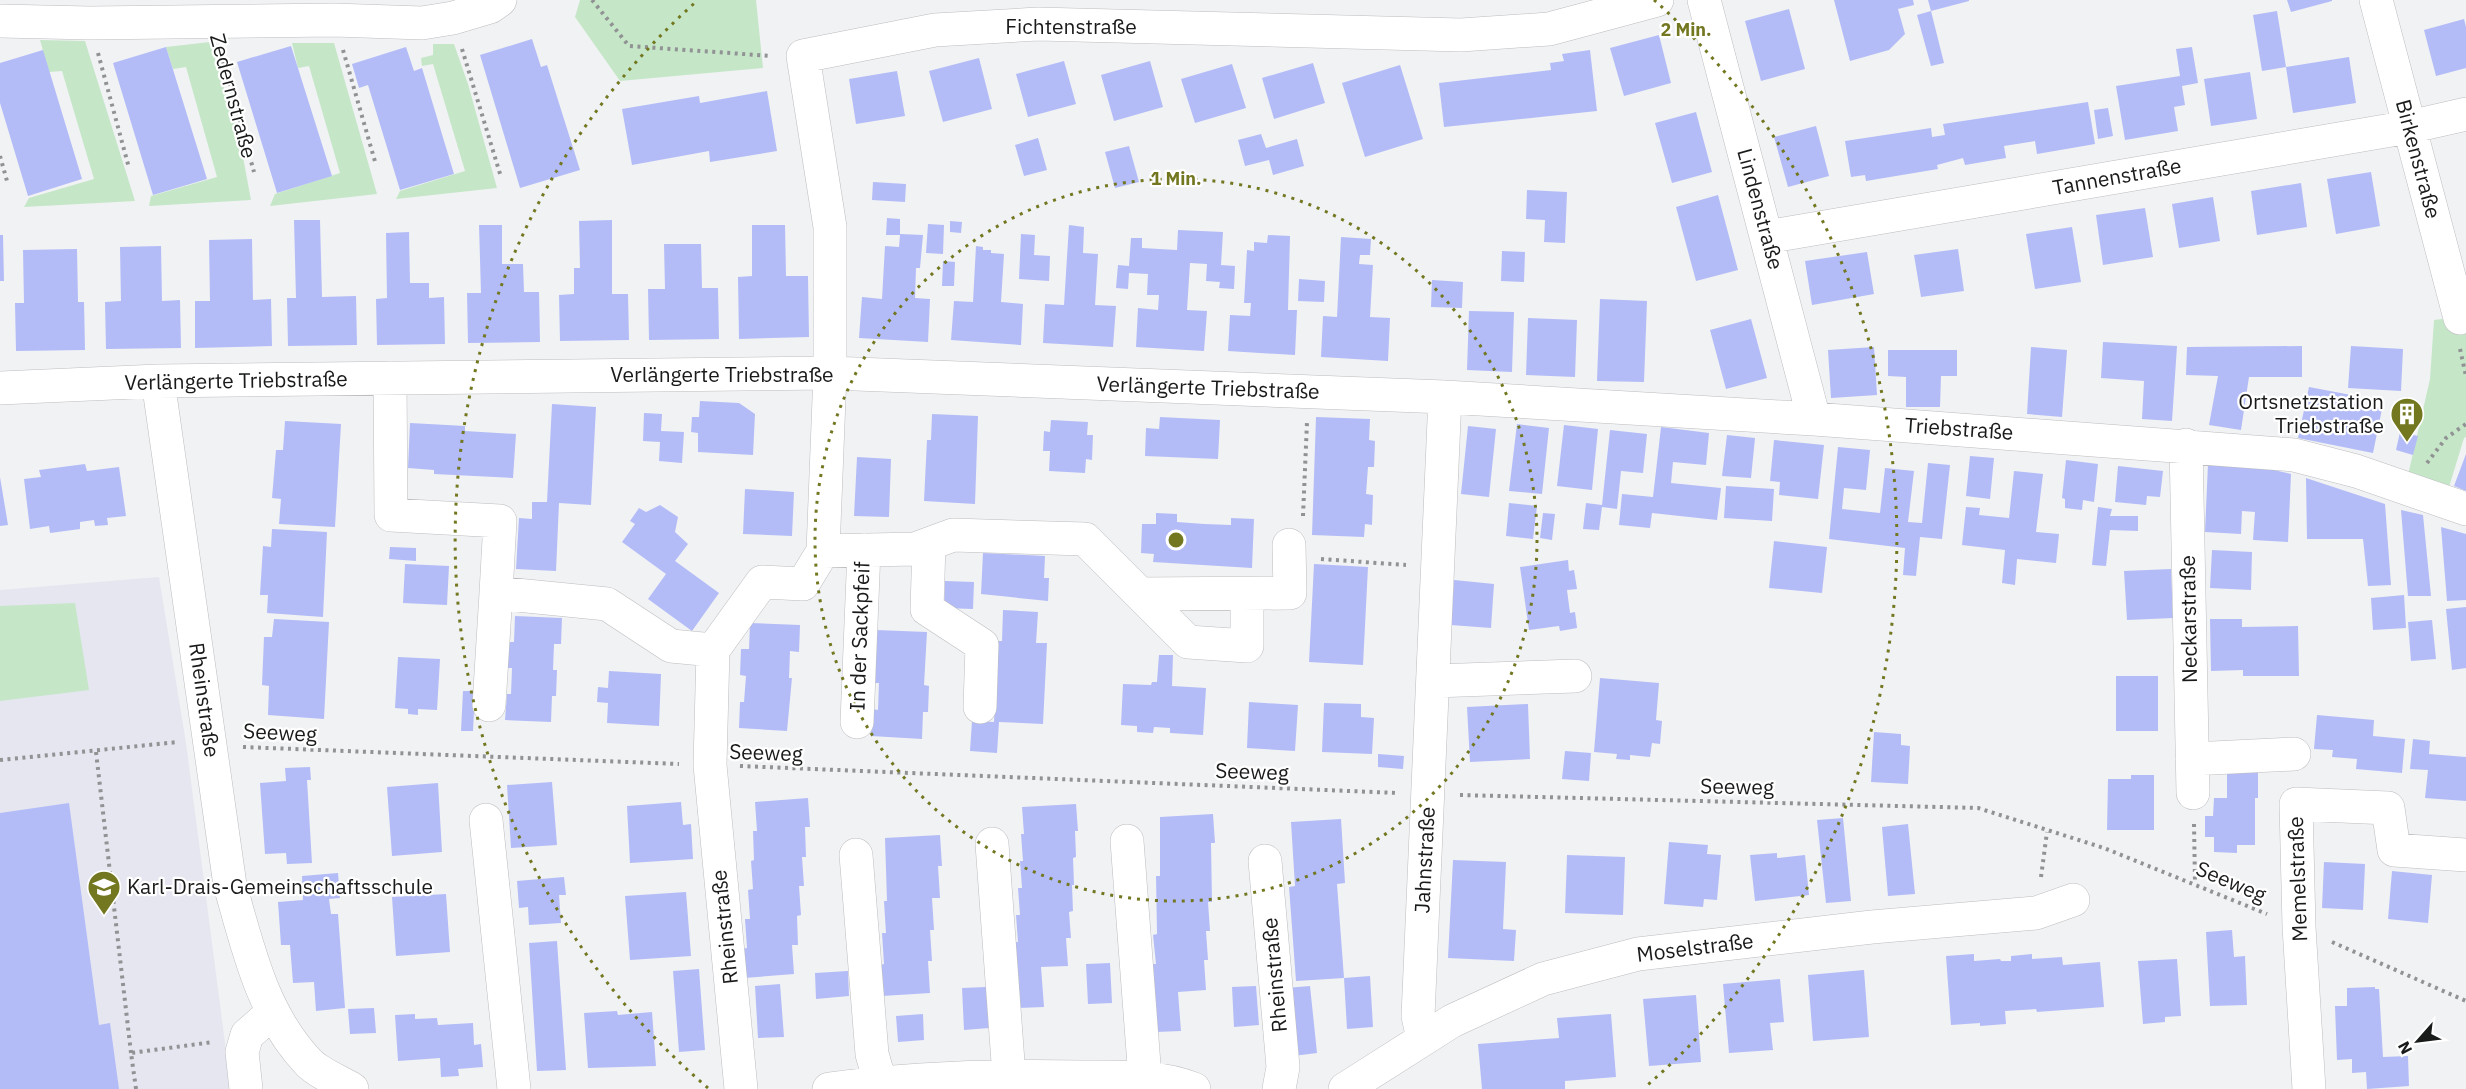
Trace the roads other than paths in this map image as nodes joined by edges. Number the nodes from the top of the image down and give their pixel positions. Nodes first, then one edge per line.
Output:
1 (500, 0) edge
2 (1657, 0) edge
3 (1704, 0) edge
4 (2376, 0) edge
5 (0, 21) edge
6 (2466, 114) edge
7 (2409, 128) junction
8 (1767, 237) junction
9 (2460, 318) dead end
10 (830, 373) junction
11 (390, 378) junction
12 (158, 381) junction
13 (0, 388) edge
14 (1444, 397) junction
15 (1814, 419) junction
16 (2186, 445) junction
17 (2466, 509) edge
18 (929, 544) junction
19 (864, 550) junction
20 (823, 551) junction
21 (1289, 551) road end
22 (496, 593) junction
23 (1140, 594) junction
24 (1247, 594) junction
25 (713, 650) junction
26 (1575, 676) dead end
27 (1434, 681) junction
28 (489, 705) dead end
29 (980, 706) dead end
30 (857, 723) dead end
31 (2294, 754) dead end
32 (2192, 759) junction
33 (2193, 793) road end
34 (486, 820) dead end
35 (1127, 841) dead end
36 (992, 844) dead end
37 (856, 855) dead end
38 (2466, 855) edge
39 (1265, 861) dead end
40 (2073, 900) dead end
41 (272, 1013) junction
42 (1423, 1039) junction
43 (1009, 1076) junction
44 (1130, 1081) edge
45 (881, 1086) edge
46 (246, 1089) edge
47 (352, 1089) edge
48 (514, 1089) edge
49 (741, 1089) edge
50 (829, 1089) edge
51 (1194, 1089) edge
52 (1279, 1089) edge
53 (1345, 1089) edge
54 (2309, 1089) edge

1 - 5 street, Zedernstraße
2 - 10 street, Fichtenstraße
3 - 8 street, Lindenstraße
4 - 7 street, Birkenstraße
6 - 7 street, Tannenstraße
7 - 8 street, Tannenstraße
7 - 9 street, Birkenstraße
8 - 15 street, Lindenstraße
10 - 11 street, Verlängerte Triebstraße
10 - 14 street, Verlängerte Triebstraße
10 - 20 street, In der Sackpfeif
11 - 12 street, Verlängerte Triebstraße
11 - 22 street
12 - 13 street, Verlängerte Triebstraße
12 - 41 street, Rheinstraße
14 - 15 street, Triebstraße
14 - 27 street, Jahnstraße
15 - 16 street, Triebstraße
16 - 17 street, Triebstraße
16 - 32 street, Neckarstraße
18 - 19 street, In der Sackpfeif
18 - 23 street, In der Sackpfeif
18 - 29 street
19 - 20 street, In der Sackpfeif
19 - 30 street, In der Sackpfeif
20 - 25 street, In der Sackpfeif
21 - 24 street
22 - 25 street
22 - 28 street
23 - 24 street
23 - 24 street, In der Sackpfeif
25 - 49 street, Rheinstraße
26 - 27 street
27 - 42 street, Jahnstraße
31 - 32 street
32 - 33 street, Neckarstraße
34 - 48 street
35 - 44 street
36 - 43 street
37 - 45 street
38 - 54 street, Memelstraße
39 - 52 street, Rheinstraße
40 - 42 street, Moselstraße
41 - 46 street
41 - 47 street, Rheinstraße
42 - 53 street, Moselstraße
43 - 44 street
43 - 45 street
44 - 51 street
45 - 50 street

